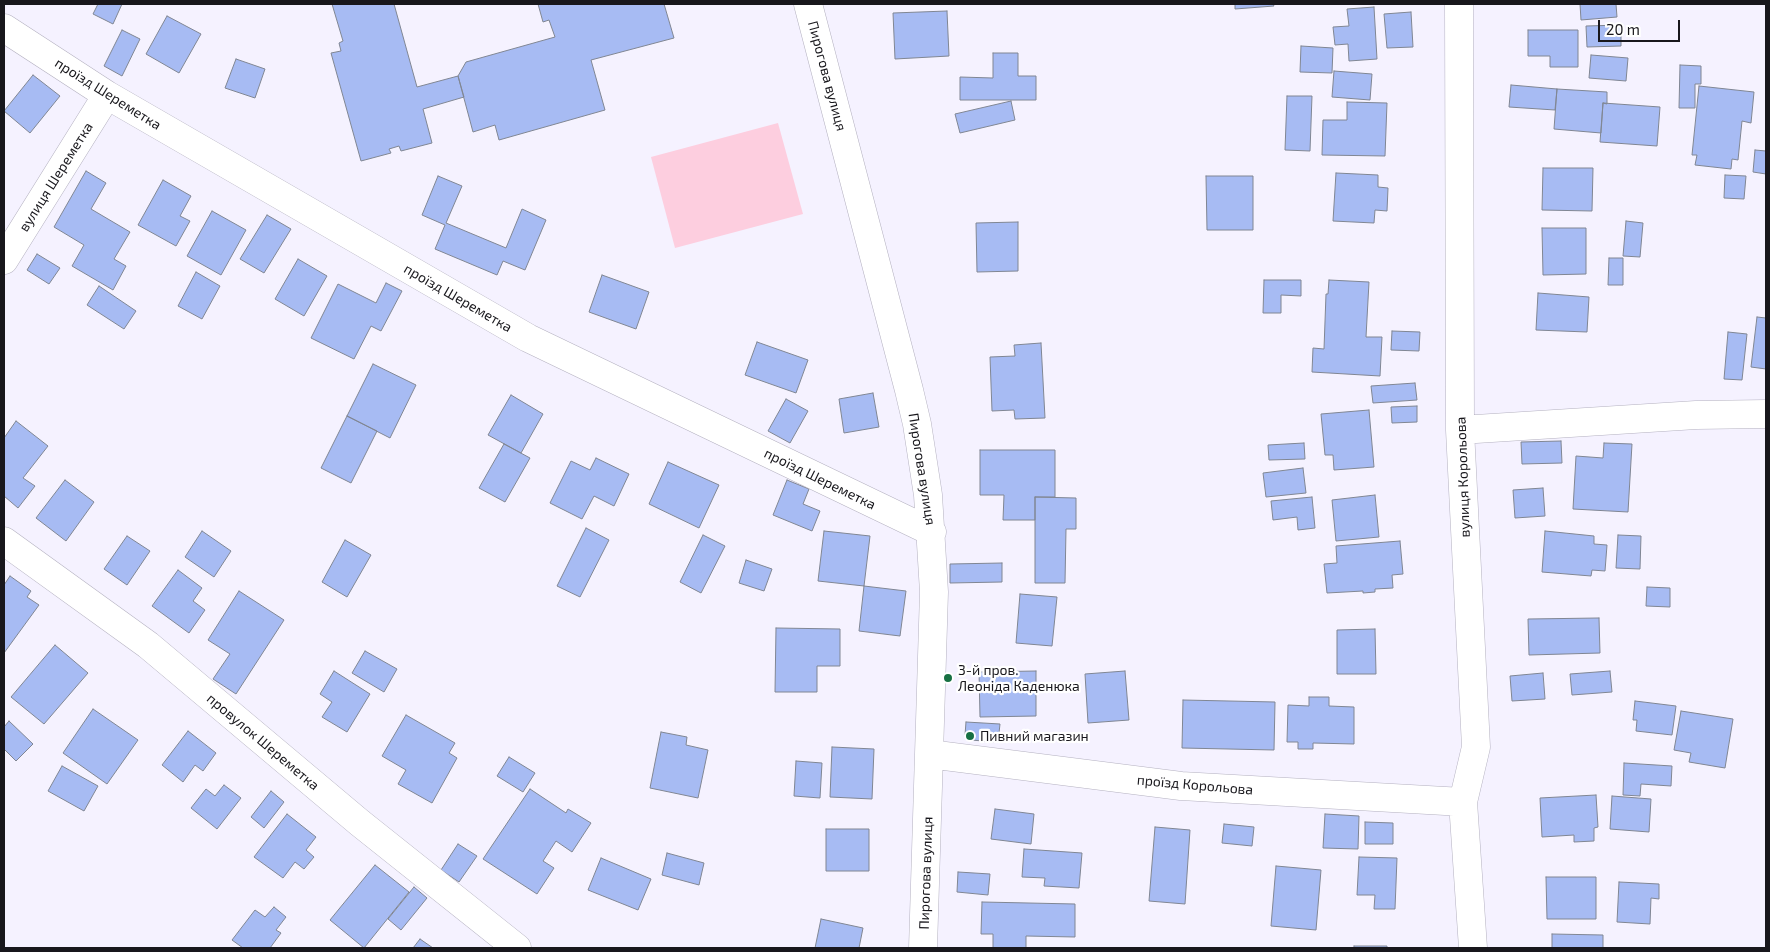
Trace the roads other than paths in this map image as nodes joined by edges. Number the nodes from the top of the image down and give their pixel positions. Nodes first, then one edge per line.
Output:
1 (808, 4) edge
2 (1459, 4) edge
3 (4, 28) edge
4 (107, 95) junction
5 (4, 260) edge
6 (1766, 414) edge
7 (1460, 430) junction
8 (932, 532) junction
9 (4, 541) edge
10 (930, 754) junction
11 (1463, 802) junction
12 (517, 948) edge
13 (923, 948) edge
14 (1473, 948) edge

1 - 8 street, Пирогова вулиця
2 - 7 street, вулиця Корольова
3 - 4 street, проїзд Шереметка
4 - 5 street, вулиця Шереметка
4 - 8 street, проїзд Шереметка
6 - 7 street
7 - 11 street, вулиця Корольова
8 - 10 street, Пирогова вулиця
9 - 12 street, провулок Шереметка
10 - 11 street, проїзд Корольова
10 - 13 street, Пирогова вулиця
11 - 14 street, вулиця Корольова

